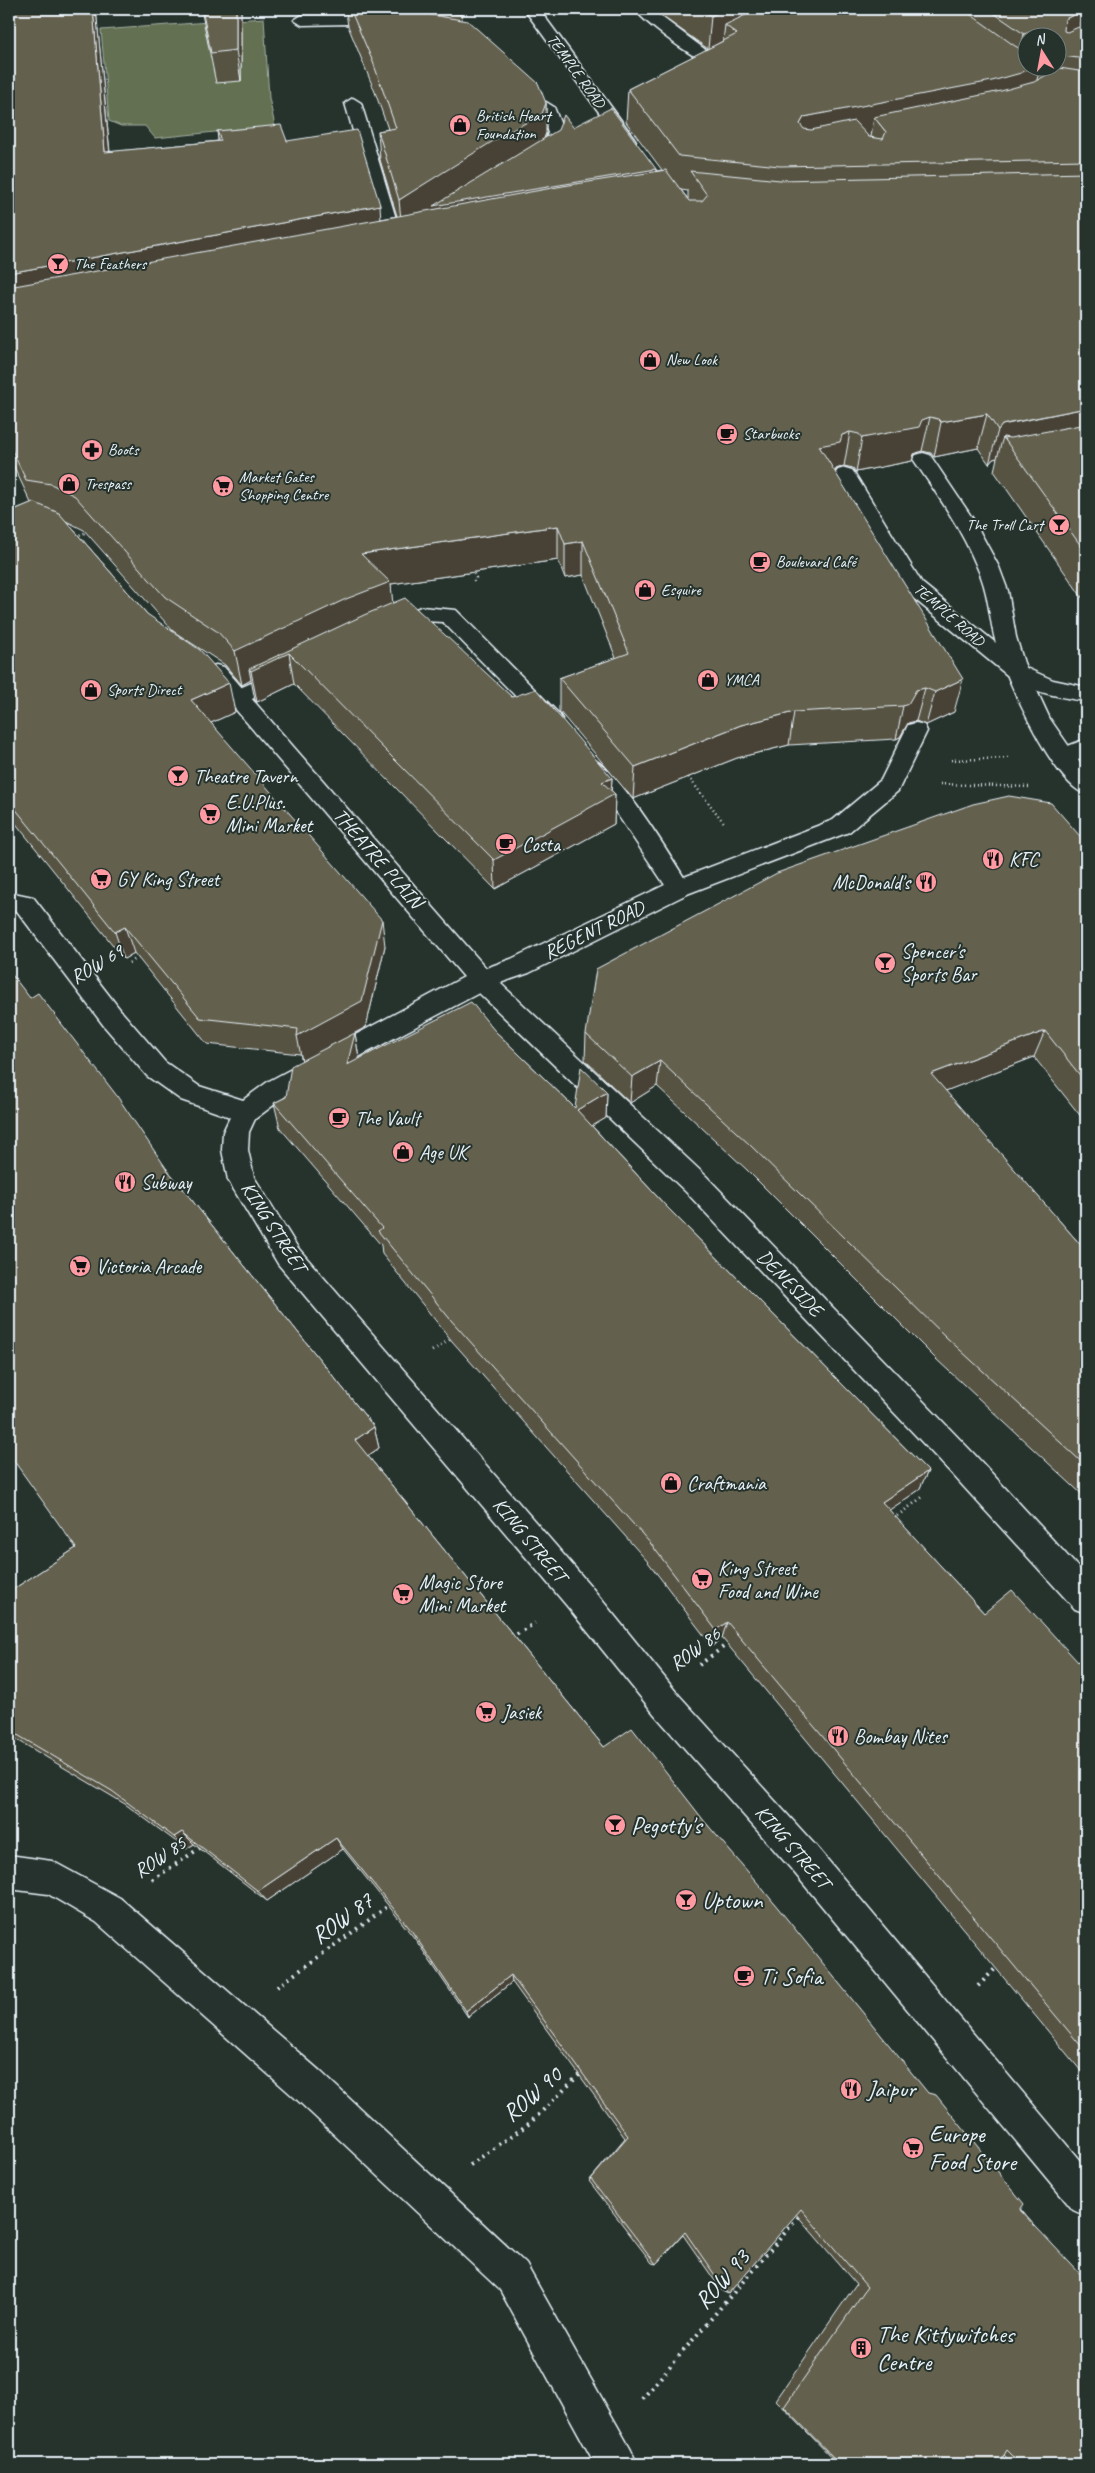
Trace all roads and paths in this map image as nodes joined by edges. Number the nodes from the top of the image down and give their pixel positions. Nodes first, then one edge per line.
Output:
1 (532, 9) edge
2 (642, 9) edge
3 (302, 20) dead end
4 (400, 31) edge
5 (725, 48) edge
6 (532, 93) edge
7 (353, 103) dead end
8 (640, 156) edge
9 (521, 165) edge
10 (412, 238) edge
11 (394, 245) junction
12 (376, 248) edge
13 (923, 459) edge
14 (845, 474) edge
15 (94, 530) edge
16 (76, 536) edge
17 (472, 569) edge
18 (449, 615) junction
19 (368, 636) edge
20 (308, 664) edge
21 (209, 667) edge
22 (1015, 670) junction
23 (1086, 694) edge
24 (239, 697) junction
25 (916, 731) edge
26 (1086, 747) edge
27 (683, 767) edge
28 (896, 770) junction
29 (1074, 772) edge
30 (755, 860) junction
31 (678, 888) junction
32 (9, 901) edge
33 (142, 956) edge
34 (482, 980) junction
35 (88, 987) junction
36 (246, 1112) junction
37 (235, 1150) junction
38 (175, 1194) edge
39 (457, 1335) edge
40 (391, 1377) junction
41 (964, 1465) junction
42 (886, 1525) edge
43 (578, 1596) junction
44 (1086, 1598) edge
45 (737, 1637) edge
46 (505, 1642) edge
47 (659, 1695) junction
48 (206, 1844) edge
49 (9, 1872) edge
50 (394, 1902) edge
51 (108, 1910) junction
52 (1003, 1962) edge
53 (233, 2019) junction
54 (941, 2023) junction
55 (586, 2069) edge
56 (424, 2196) junction
57 (1086, 2197) edge
58 (807, 2208) edge
59 (612, 2453) edge

1 - 8 street, TEMPLE ROAD
2 - 5 street
3 - 4 street
6 - 9 street
7 - 11 street
10 - 11 street
11 - 12 street
13 - 22 street, TEMPLE ROAD
14 - 22 street, TEMPLE ROAD
15 - 16 path
17 - 18 path
18 - 19 street
18 - 31 street
20 - 24 street
21 - 24 street, THEATRE PLAIN
22 - 23 street
22 - 29 street, TEMPLE ROAD
24 - 34 street, THEATRE PLAIN
25 - 28 street, REGENT ROAD
26 - 29 street
27 - 30 path
28 - 29 path
28 - 29 path
28 - 30 street, REGENT ROAD
30 - 31 street, REGENT ROAD
31 - 34 street, REGENT ROAD
32 - 35 street
33 - 35 path, ROW 69
34 - 36 street, REGENT ROAD
34 - 41 street, DENESIDE
35 - 36 street
36 - 37 street, KING STREET
37 - 38 path
37 - 40 street, KING STREET
39 - 40 path
40 - 43 street, KING STREET
41 - 42 path
41 - 44 street, DENESIDE
43 - 46 path
43 - 47 street, KING STREET
45 - 47 path, ROW 86
47 - 54 street, KING STREET
48 - 51 path, ROW 85
49 - 51 street
50 - 53 path, ROW 87
51 - 53 street
52 - 54 path
53 - 56 street
54 - 57 street, KING STREET
55 - 56 path, ROW 90
56 - 59 street
58 - 59 path, ROW 93

